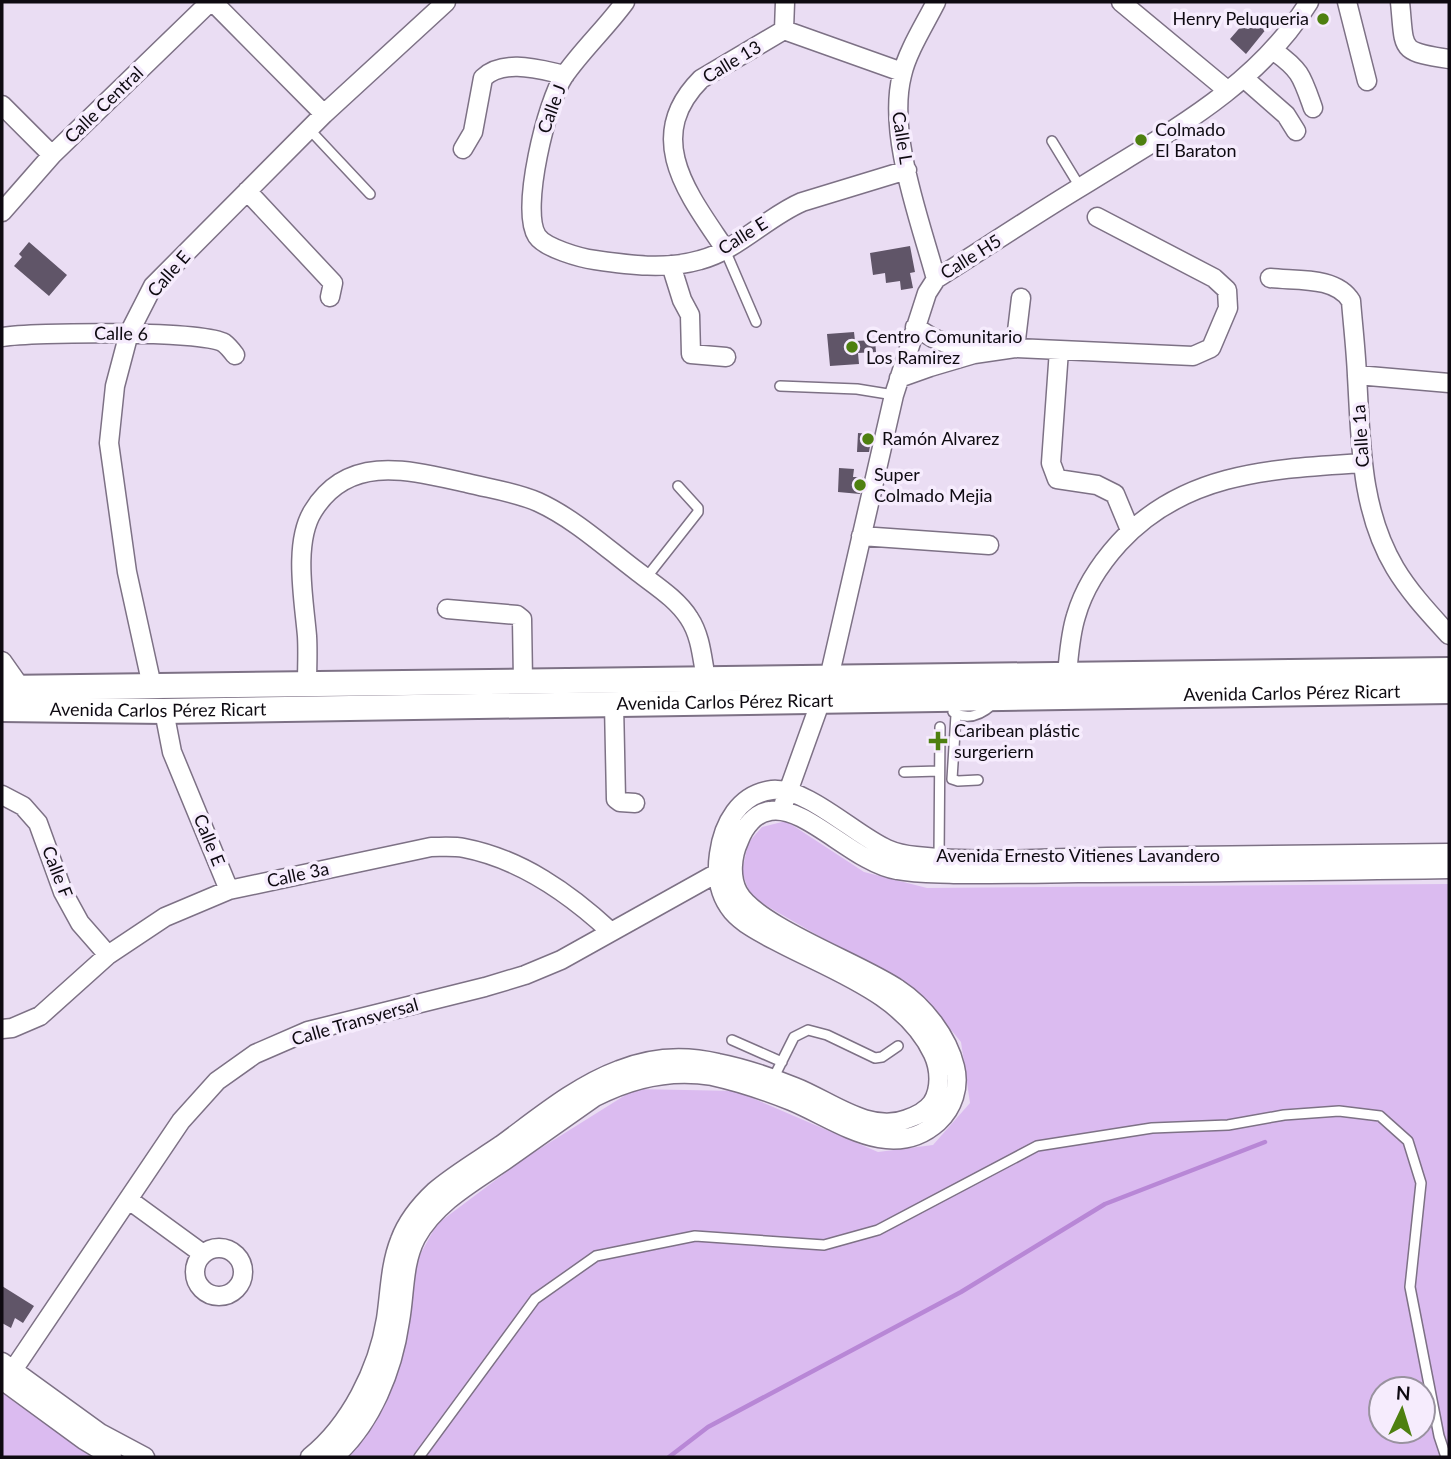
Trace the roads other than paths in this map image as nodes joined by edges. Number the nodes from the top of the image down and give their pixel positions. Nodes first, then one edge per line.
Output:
1 (212, 2) edge
2 (446, 2) edge
3 (625, 2) edge
4 (785, 2) edge
5 (936, 2) edge
6 (1121, 2) edge
7 (1309, 2) edge
8 (1347, 2) edge
9 (1400, 2) edge
10 (784, 30) junction
11 (1274, 51) junction
12 (1449, 59) edge
13 (902, 72) junction
14 (565, 75) junction
15 (1245, 79) junction
16 (1367, 81) dead end
17 (1227, 90) junction
18 (2, 105) edge
19 (1313, 108) dead end
20 (324, 114) junction
21 (309, 129) junction
22 (1296, 131) dead end
23 (1052, 141) dead end
24 (463, 149) dead end
25 (52, 155) junction
26 (907, 170) junction
27 (1080, 187) junction
28 (247, 191) junction
29 (370, 194) dead end
30 (2, 212) edge
31 (1097, 216) dead end
32 (537, 236) joint
33 (725, 249) junction
34 (671, 265) junction
35 (1270, 278) dead end
36 (936, 279) junction
37 (330, 297) dead end
38 (1021, 298) dead end
39 (756, 322) dead end
40 (915, 327) junction
41 (129, 333) junction
42 (2, 337) edge
43 (1015, 348) junction
44 (1059, 350) junction
45 (974, 354) junction
46 (235, 355) dead end
47 (726, 357) dead end
48 (1357, 375) junction
49 (1449, 383) edge
50 (780, 386) dead end
51 (897, 387) junction
52 (1362, 463) junction
53 (678, 486) dead end
54 (1130, 530) junction
55 (861, 536) junction
56 (989, 545) dead end
57 (646, 578) junction
58 (447, 609) dead end
59 (1449, 635) edge
60 (2, 661) edge
61 (1449, 670) edge
62 (1067, 674) junction
63 (829, 678) junction
64 (706, 679) junction
65 (523, 681) junction
66 (307, 684) junction
67 (152, 686) junction
68 (1449, 691) edge
69 (12, 699) edge
70 (819, 702) junction
71 (614, 704) junction
72 (950, 707) junction
73 (164, 711) junction
74 (940, 727) dead end
75 (939, 771) junction
76 (904, 772) dead end
77 (978, 780) dead end
78 (786, 791) junction
79 (2, 795) edge
80 (635, 803) dead end
81 (782, 809) junction
82 (1449, 853) edge
83 (939, 858) junction
84 (1449, 869) edge
85 (717, 873) junction
86 (229, 890) junction
87 (739, 907) junction
88 (610, 931) junction
89 (108, 955) junction
90 (2, 1029) edge
91 (732, 1040) dead end
92 (898, 1046) dead end
93 (782, 1062) junction
94 (774, 1079) junction
95 (439, 1198) junction
96 (129, 1200) junction
97 (203, 1254) dead end
98 (4, 1376) edge
99 (112, 1457) edge
100 (145, 1457) edge
101 (310, 1457) edge
102 (334, 1457) edge
103 (419, 1457) edge
104 (1446, 1457) edge

1 - 20 street
1 - 25 street, Calle Central
2 - 20 street, Calle E
3 - 14 street, Calle J
4 - 10 street
5 - 13 street, Calle L
6 - 17 street
7 - 11 street, Calle H5
8 - 16 street
9 - 12 street
10 - 13 street
10 - 33 street, Calle 13
11 - 15 street, Calle H5
11 - 19 street
13 - 26 street, Calle L
14 - 24 street
14 - 32 street, Calle J
15 - 17 street, Calle H5
15 - 22 street
17 - 27 street, Calle H5
18 - 25 street
20 - 21 street, Calle E
21 - 28 street, Calle E
21 - 29 lane
23 - 27 lane
25 - 30 street, Calle Central
26 - 33 street, Calle E
26 - 36 street, Calle L
27 - 36 street, Calle H5
28 - 37 street
28 - 41 street, Calle E
31 - 44 street
32 - 34 street, Calle E
33 - 34 street, Calle E
33 - 39 lane
34 - 47 street
35 - 48 street, Calle 1a
36 - 40 street, Calle H5
38 - 43 street
40 - 45 street
40 - 51 street, Calle H5
41 - 42 street, Calle 6
41 - 46 street, Calle 6
41 - 67 street, Calle E
43 - 44 street
43 - 45 street
44 - 54 street
45 - 51 street
48 - 49 street
48 - 52 street, Calle 1a
50 - 51 lane
51 - 55 street, Calle H5
52 - 54 street
52 - 59 street, Calle 1a
53 - 57 lane
54 - 62 street
55 - 56 street
55 - 63 street, Calle H5
57 - 64 street
57 - 66 street
58 - 65 street
60 - 69 street
61 - 62 main road, Avenida Carlos Pérez Ricart
62 - 63 main road, Avenida Carlos Pérez Ricart
63 - 64 main road, Avenida Carlos Pérez Ricart
63 - 70 street, Calle H5
64 - 65 main road, Avenida Carlos Pérez Ricart
65 - 66 main road, Avenida Carlos Pérez Ricart
66 - 67 main road, Avenida Carlos Pérez Ricart
67 - 69 main road, Avenida Carlos Pérez Ricart
68 - 72 main road, Avenida Carlos Pérez Ricart
69 - 73 main road, Avenida Carlos Pérez Ricart
70 - 71 main road, Avenida Carlos Pérez Ricart
70 - 72 main road, Avenida Carlos Pérez Ricart
70 - 78 street, Calle H5
71 - 73 main road, Avenida Carlos Pérez Ricart
71 - 80 street
72 - 77 lane
73 - 86 street, Calle E
74 - 75 lane
75 - 76 lane
75 - 83 lane
78 - 81 street, Calle H5
78 - 83 street, Avenida Ernesto Vitienes Lavandero
78 - 85 street
79 - 89 street, Calle F
81 - 84 street, Avenida Ernesto Vitienes Lavandero
81 - 87 street
82 - 83 street, Avenida Ernesto Vitienes Lavandero
85 - 87 street
85 - 88 street, Calle Transversal
86 - 88 street, Calle 3a
86 - 89 street, Calle 3a
87 - 94 street
87 - 95 street
88 - 96 street, Calle Transversal
89 - 90 street, Calle 3a
91 - 93 lane
92 - 93 lane
93 - 94 lane
94 - 95 street
95 - 101 street
95 - 102 street
96 - 97 street
96 - 98 street, Calle Transversal
98 - 99 street
98 - 100 street
103 - 104 lane

